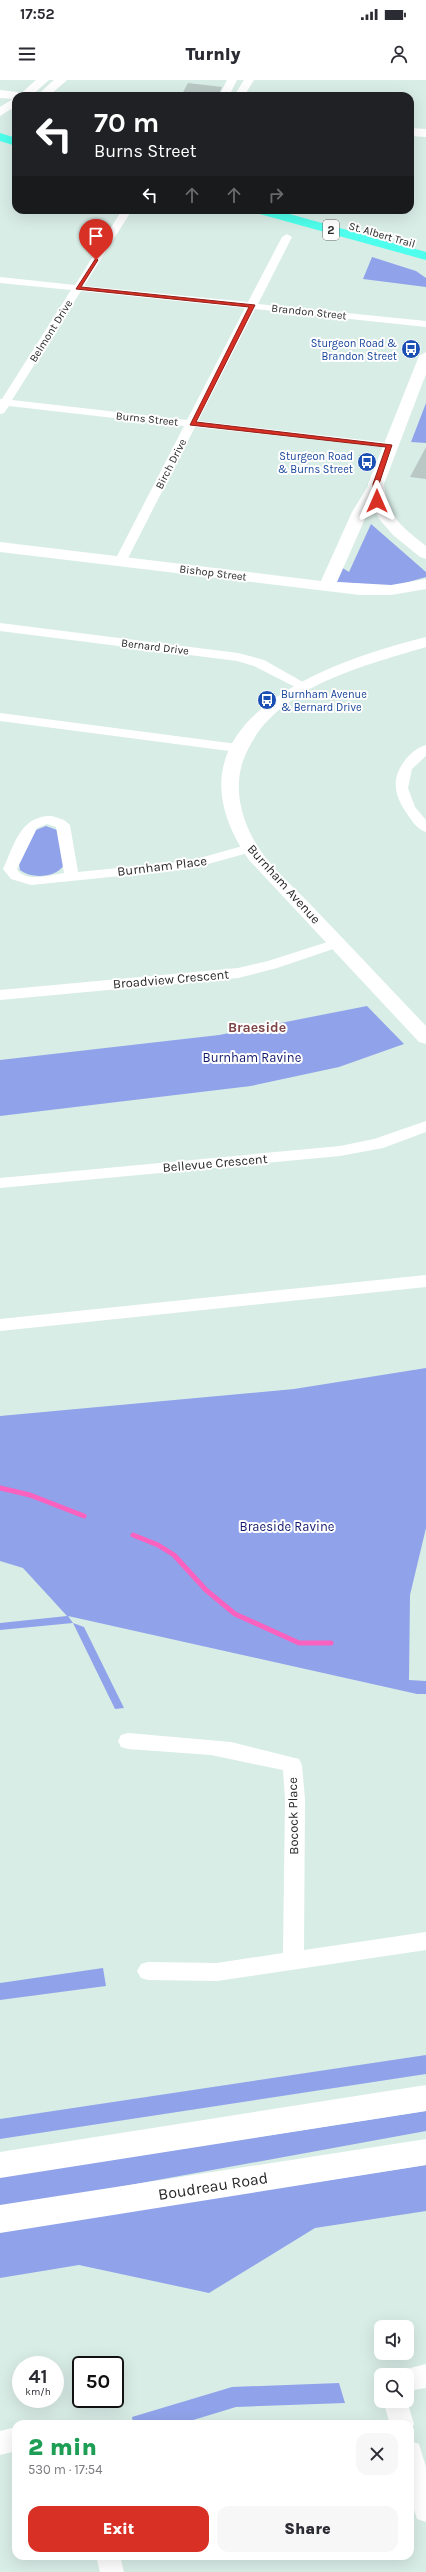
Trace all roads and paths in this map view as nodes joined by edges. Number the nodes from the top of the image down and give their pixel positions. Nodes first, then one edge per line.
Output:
1 (43, 80) edge
2 (232, 80) edge
3 (249, 80) edge
4 (60, 86) edge
5 (29, 92) edge
6 (49, 92) edge
7 (226, 92) edge
8 (242, 92) edge
9 (0, 94) edge
10 (12, 95) edge
11 (12, 104) edge
12 (0, 112) edge
13 (12, 116) edge
14 (0, 123) edge
15 (0, 129) edge
16 (414, 132) edge
17 (426, 133) edge
18 (10, 138) edge
19 (124, 214) edge
20 (278, 214) edge
21 (306, 214) edge
22 (287, 237) dead end
23 (414, 245) edge
24 (426, 247) edge
25 (426, 256) edge
26 (426, 264) edge
27 (0, 280) edge
28 (78, 288) junction
29 (253, 306) junction
30 (426, 324) edge
31 (426, 356) edge
32 (2, 406) edge
33 (192, 424) junction
34 (390, 446) junction
35 (376, 484) junction
36 (0, 546) edge
37 (426, 554) edge
38 (120, 562) junction
39 (426, 584) edge
40 (327, 586) junction
41 (0, 627) edge
42 (426, 642) edge
43 (304, 686) junction
44 (0, 718) edge
45 (237, 748) junction
46 (426, 749) edge
47 (426, 828) edge
48 (250, 848) junction
49 (72, 876) junction
50 (337, 944) junction
51 (0, 995) edge
52 (426, 1038) edge
53 (426, 1126) edge
54 (0, 1183) edge
55 (426, 1282) edge
56 (0, 1325) edge
57 (128, 1741) dead end
58 (426, 1941) edge
59 (293, 1960) junction
60 (148, 1970) dead end
61 (426, 2098) edge
62 (426, 2152) edge
63 (0, 2164) edge
64 (0, 2219) edge
65 (426, 2376) edge
66 (414, 2378) edge
67 (397, 2408) edge
68 (401, 2420) edge
69 (12, 2440) edge
70 (0, 2443) edge
71 (414, 2467) edge
72 (426, 2510) edge
73 (109, 2560) edge
74 (112, 2572) edge

1 - 5 street
2 - 7 street
3 - 8 street
4 - 6 street
9 - 10 street
11 - 12 street
13 - 14 street
15 - 18 main road
16 - 17 street
19 - 28 street, Belmont Drive
20 - 23 main road, St. Albert Trail / 2
21 - 23 main road, St. Albert Trail / 2
22 - 29 street, Birch Drive
23 - 24 main road, St. Albert Trail / 2
23 - 25 main road, St. Albert Trail / 2
23 - 26 main road
27 - 28 street, Brandon Street
28 - 29 street, Brandon Street
28 - 32 street, Belmont Drive
29 - 30 street, Brandon Street
29 - 33 street, Birch Drive
31 - 34 street
32 - 33 street, Burns Street
33 - 34 street, Burns Street
33 - 38 street, Birch Drive
34 - 35 street
35 - 37 street
35 - 40 street
36 - 38 street, Bishop Street
38 - 40 street, Bishop Street
39 - 40 street, Bishop Street
41 - 43 street, Bernard Drive
42 - 43 street, Burnham Avenue
43 - 45 street, Burnham Avenue
44 - 45 street
45 - 48 street, Burnham Avenue
46 - 47 street
48 - 49 street, Burnham Place
48 - 50 street, Burnham Avenue
49 - 49 street, Burnham Place
50 - 51 street, Broadview Crescent
50 - 52 street, Burnham Avenue
53 - 54 street, Bellevue Crescent
55 - 56 street
57 - 59 street, Bocock Place
58 - 59 street
59 - 60 street
61 - 63 street
62 - 64 street, Boudreau Road
65 - 66 street
67 - 68 street
69 - 70 street
71 - 72 street
73 - 74 street

